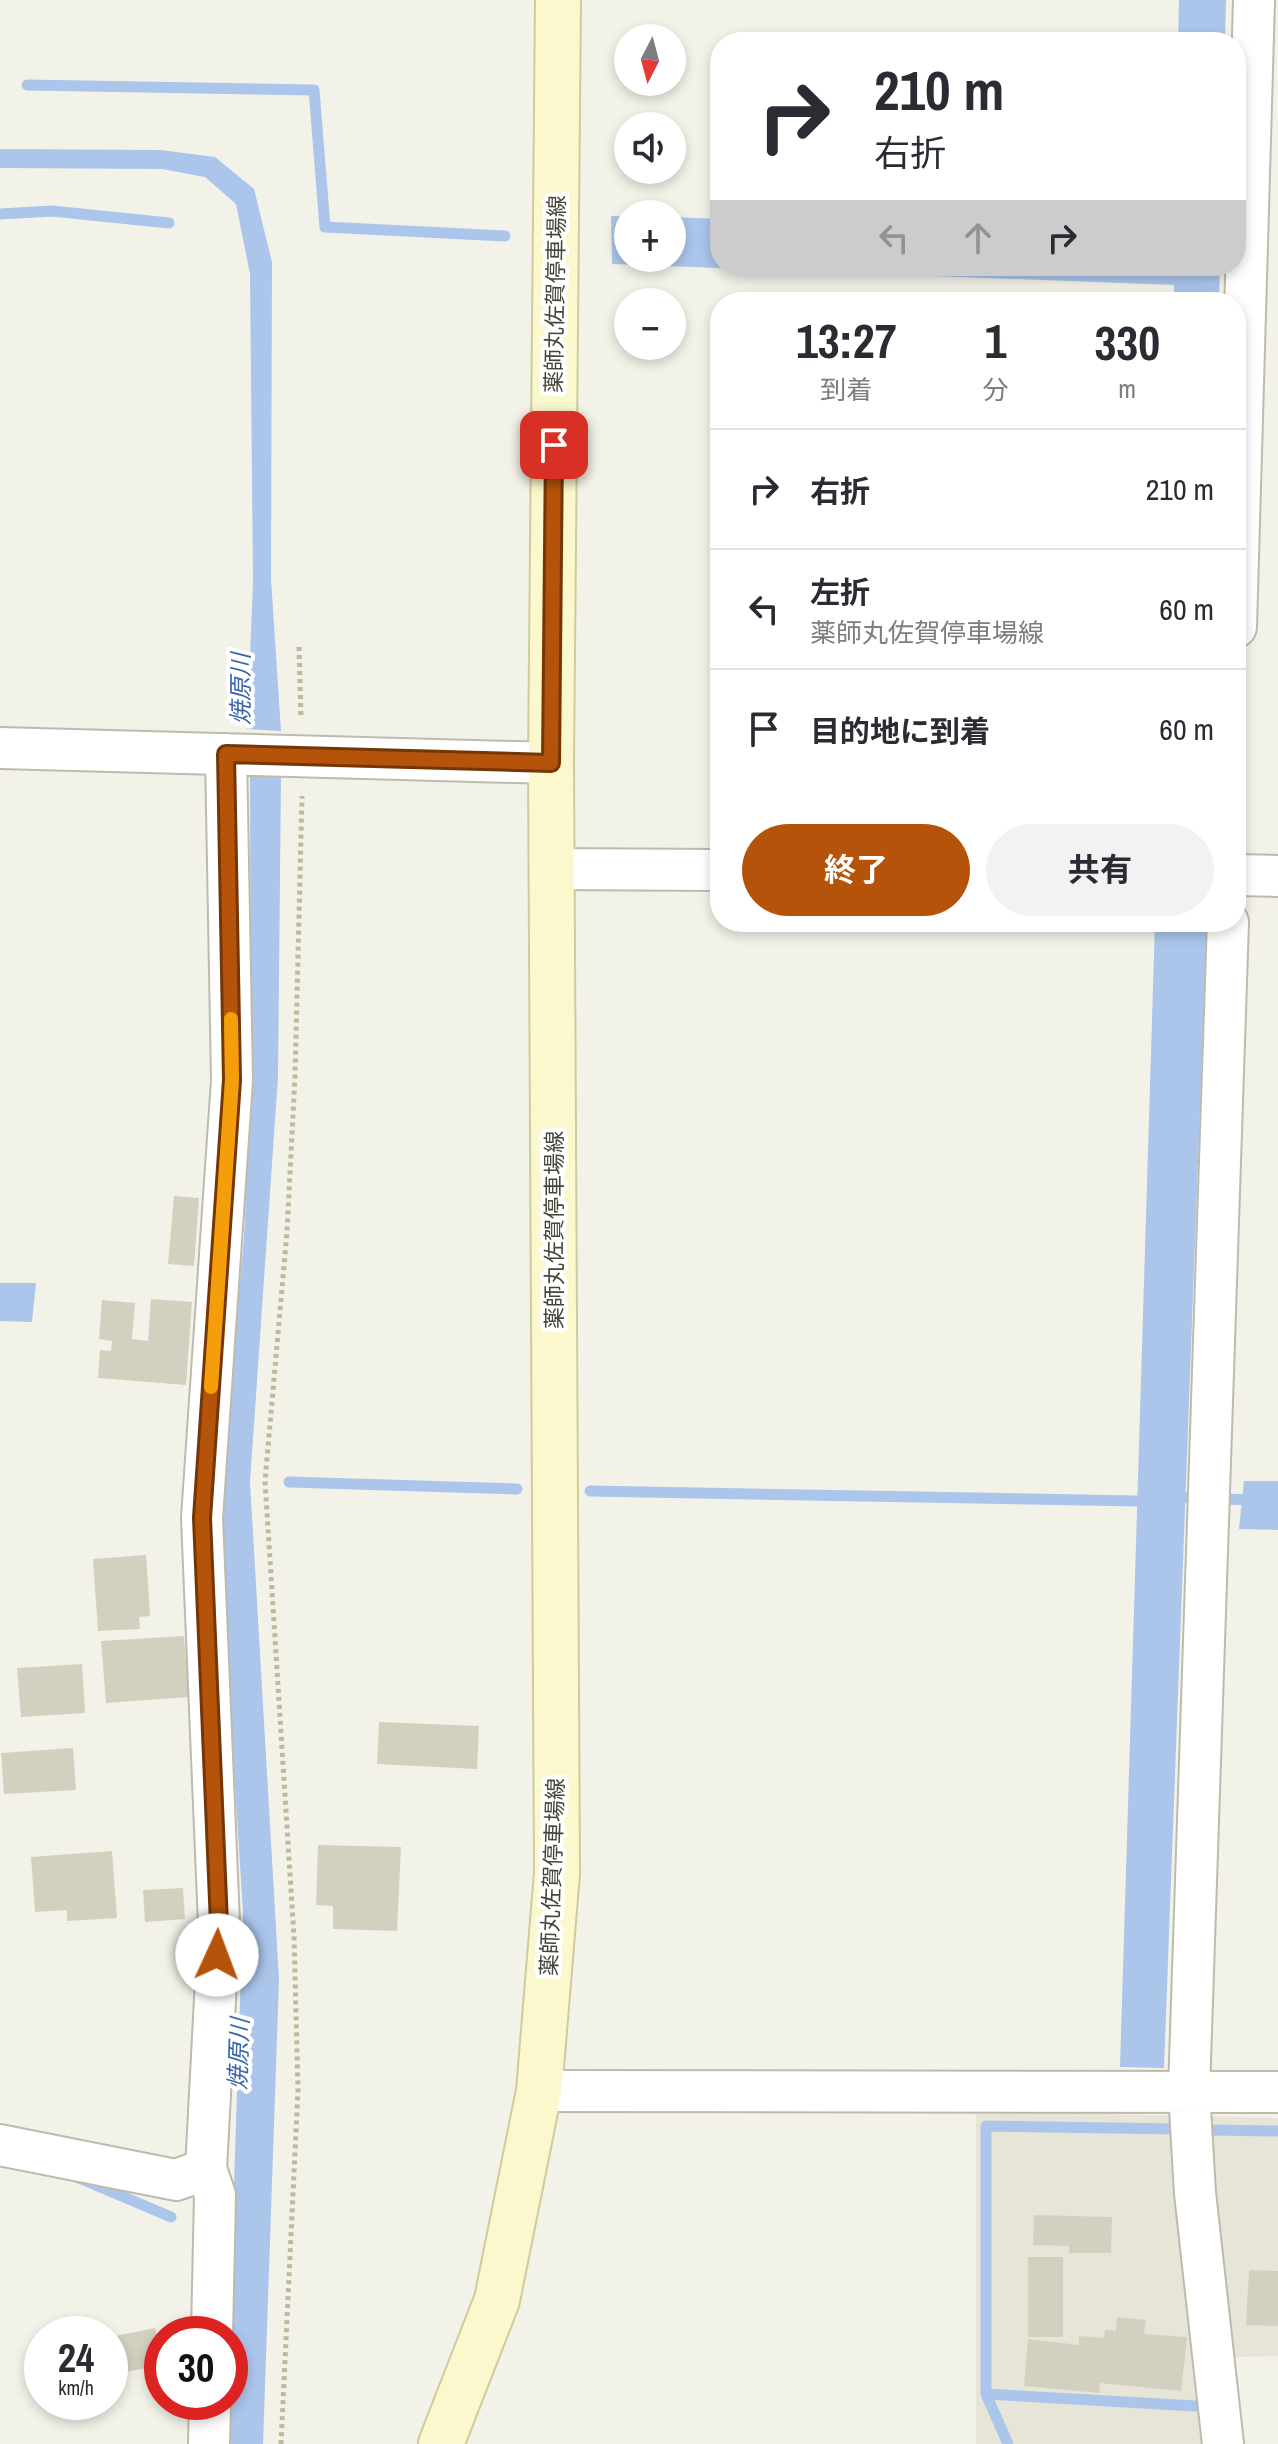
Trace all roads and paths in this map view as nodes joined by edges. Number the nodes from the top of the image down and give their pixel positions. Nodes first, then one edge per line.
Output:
1 (558, 0) edge
2 (1254, 0) edge
3 (1246, 276) edge
4 (299, 647) dead end
5 (0, 748) edge
6 (226, 754) junction
7 (303, 756) junction
8 (551, 763) junction
9 (553, 869) junction
10 (710, 870) edge
11 (1246, 875) edge
12 (1278, 876) edge
13 (1228, 932) edge
14 (539, 2091) junction
15 (1189, 2091) junction
16 (1278, 2092) edge
17 (0, 2145) edge
18 (206, 2169) junction
19 (212, 2316) edge
20 (210, 2420) edge
21 (209, 2444) edge
22 (281, 2444) edge
23 (441, 2444) edge
24 (1223, 2444) edge

1 - 8 main road, 薬師丸佐賀停車場線
2 - 3 street
4 - 7 path
5 - 6 street
6 - 7 street
6 - 18 street
7 - 8 street
7 - 22 path
8 - 9 main road, 薬師丸佐賀停車場線
9 - 10 street
9 - 14 main road, 薬師丸佐賀停車場線
11 - 12 street
13 - 15 street
14 - 15 street
14 - 23 main road, 薬師丸佐賀停車場線
15 - 16 street
15 - 24 street
17 - 18 street
18 - 19 street
20 - 21 street

